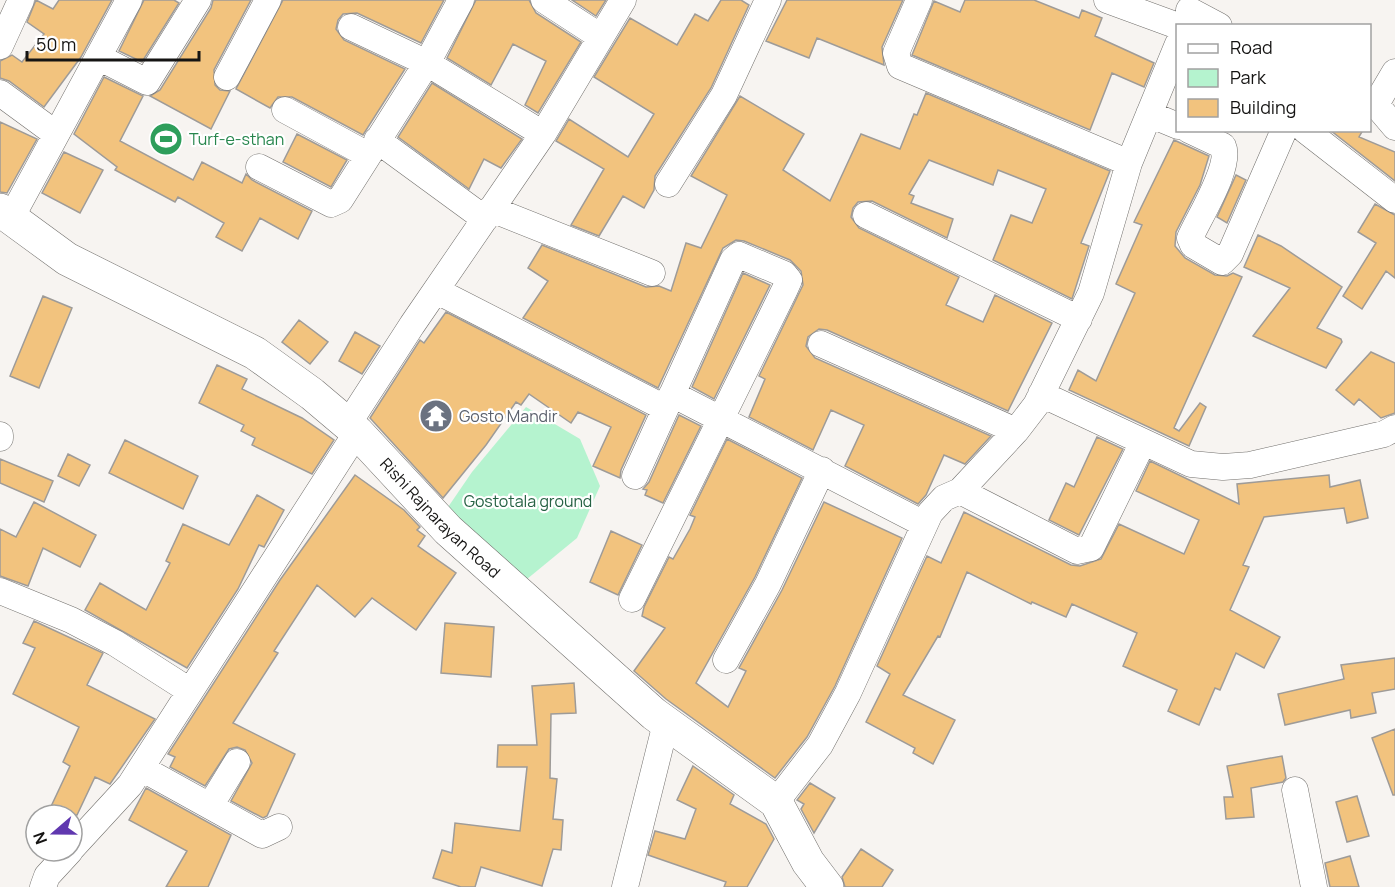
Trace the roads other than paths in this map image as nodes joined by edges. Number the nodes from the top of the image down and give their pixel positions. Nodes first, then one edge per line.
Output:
1 (21, 0) edge
2 (129, 0) edge
3 (198, 0) edge
4 (268, 0) edge
5 (461, 0) edge
6 (544, 0) edge
7 (623, 0) edge
8 (768, 0) edge
9 (919, 0) edge
10 (1107, 0) edge
11 (1186, 15) edge
12 (1213, 24) edge
13 (351, 27) dead end
14 (601, 37) junction
15 (0, 46) edge
16 (1176, 49) edge
17 (98, 57) junction
18 (427, 63) junction
19 (1395, 72) edge
20 (227, 76) dead end
21 (0, 93) edge
22 (1374, 105) edge
23 (285, 110) dead end
24 (1149, 114) junction
25 (1176, 125) edge
26 (1395, 127) edge
27 (1192, 132) edge
28 (1283, 132) edge
29 (1308, 132) edge
30 (57, 134) junction
31 (543, 134) junction
32 (373, 147) junction
33 (1129, 163) junction
34 (259, 167) dead end
35 (668, 184) dead end
36 (1395, 190) edge
37 (1395, 199) edge
38 (6, 214) edge
39 (488, 214) junction
40 (866, 215) dead end
41 (652, 273) dead end
42 (437, 291) junction
43 (1079, 319) junction
44 (821, 344) dead end
45 (1041, 394) junction
46 (669, 401) junction
47 (723, 419) junction
48 (352, 428) junction
49 (1395, 428) edge
50 (1016, 431) junction
51 (1143, 442) junction
52 (822, 470) junction
53 (635, 476) dead end
54 (960, 491) junction
55 (924, 524) junction
56 (0, 591) edge
57 (632, 599) dead end
58 (726, 660) dead end
59 (190, 691) junction
60 (666, 723) junction
61 (237, 762) dead end
62 (141, 768) junction
63 (1295, 790) dead end
64 (776, 802) junction
65 (210, 806) junction
66 (279, 827) dead end
67 (84, 836) edge
68 (59, 863) edge
69 (43, 887) edge
70 (625, 887) edge
71 (827, 887) edge
72 (1314, 887) edge

1 - 15 street
2 - 17 street
3 - 17 street
4 - 20 street
5 - 18 street
6 - 14 street
7 - 14 street
8 - 35 street
9 - 33 street
10 - 11 street
11 - 12 street
13 - 18 street
14 - 31 street
16 - 24 street
17 - 30 street
18 - 31 street
18 - 32 street
19 - 22 street
21 - 30 street
22 - 26 street
23 - 32 street
24 - 25 street
24 - 33 street
27 - 28 street
29 - 37 street
30 - 38 street
31 - 39 street
32 - 34 street
32 - 39 street
33 - 43 street
36 - 37 street
38 - 48 main road, Rishi Rajnarayan Road
39 - 41 street
39 - 42 street
40 - 43 street
42 - 46 street
42 - 48 street
43 - 45 street
44 - 50 street
45 - 50 street
45 - 51 street
46 - 47 street
46 - 47 street
46 - 53 street
47 - 52 street
47 - 57 street
48 - 59 street
48 - 60 main road, Rishi Rajnarayan Road
49 - 51 street
50 - 54 street
51 - 54 street
52 - 55 street
52 - 58 street
54 - 55 street
55 - 64 street
56 - 59 street
59 - 62 street
60 - 64 main road, Rishi Rajnarayan Road
60 - 70 street
61 - 65 street
62 - 65 street
62 - 67 street
63 - 72 street
64 - 71 main road, Rishi Rajnarayan Road
65 - 66 street
68 - 69 street

